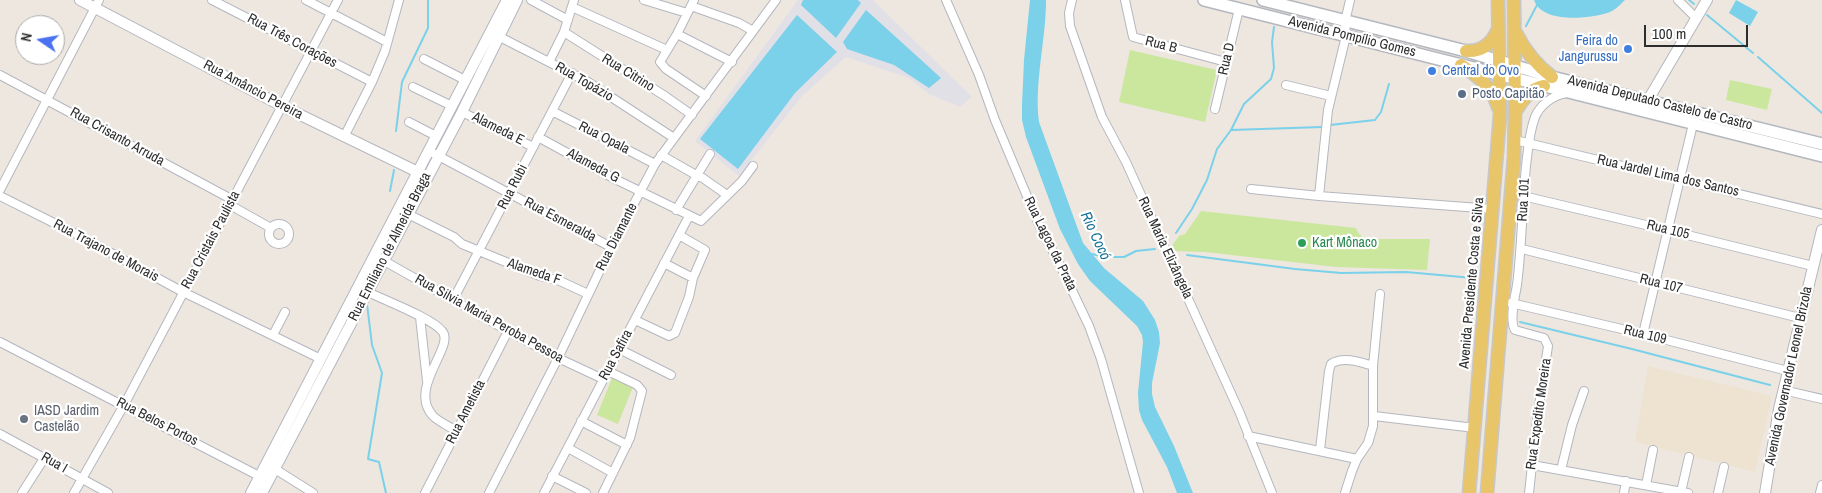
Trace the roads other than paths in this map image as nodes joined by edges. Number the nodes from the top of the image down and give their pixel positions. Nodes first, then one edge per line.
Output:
1 (80, 0) edge
2 (306, 0) edge
3 (338, 0) edge
4 (399, 0) edge
5 (505, 0) edge
6 (518, 0) edge
7 (531, 0) edge
8 (644, 0) edge
9 (776, 0) edge
10 (946, 0) edge
11 (1072, 0) edge
12 (1125, 0) edge
13 (1204, 0) edge
14 (1263, 0) edge
15 (1350, 0) edge
16 (1498, 0) edge
17 (1514, 0) edge
18 (1678, 0) edge
19 (1707, 0) edge
20 (217, 1) edge
21 (693, 3) edge
22 (97, 4) edge
23 (573, 4) edge
24 (1239, 9) junction
25 (331, 13) junction
26 (686, 13) junction
27 (1696, 18) junction
28 (568, 20) junction
29 (1344, 22) junction
30 (1498, 29) junction
31 (753, 31) junction
32 (1515, 31) junction
33 (564, 32) junction
34 (494, 34) junction
35 (677, 34) junction
36 (1346, 36) junction
37 (387, 42) junction
38 (667, 50) junction
39 (1466, 51) junction
40 (311, 52) junction
41 (424, 59) dead end
42 (1499, 61) junction
43 (549, 62) junction
44 (732, 62) junction
45 (1226, 62) junction
46 (1462, 65) junction
47 (1515, 72) junction
48 (572, 73) junction
49 (0, 75) edge
50 (1499, 75) junction
51 (465, 80) junction
52 (372, 82) junction
53 (1548, 82) junction
54 (1286, 85) dead end
55 (413, 87) dead end
56 (1570, 92) junction
57 (706, 96) junction
58 (1331, 96) junction
59 (47, 99) junction
60 (1648, 100) junction
61 (282, 106) junction
62 (452, 106) junction
63 (1215, 109) dead end
64 (552, 111) junction
65 (462, 112) junction
66 (1515, 112) junction
67 (692, 115) junction
68 (1500, 115) junction
69 (410, 122) dead end
70 (1736, 122) junction
71 (1692, 124) junction
72 (1751, 126) junction
73 (1732, 133) junction
74 (436, 136) junction
75 (344, 137) junction
76 (538, 137) junction
77 (1748, 137) junction
78 (674, 138) junction
79 (1514, 140) junction
80 (1529, 143) junction
81 (1822, 144) edge
82 (533, 147) junction
83 (434, 153) junction
84 (710, 154) dead end
85 (661, 155) junction
86 (1822, 156) edge
87 (655, 164) junction
88 (753, 166) dead end
89 (422, 174) junction
90 (697, 175) junction
91 (1680, 178) junction
92 (1251, 189) dead end
93 (0, 190) edge
94 (641, 192) junction
95 (510, 194) junction
96 (727, 195) junction
97 (1494, 195) junction
98 (0, 196) edge
99 (1319, 196) junction
100 (1517, 197) junction
101 (232, 202) junction
102 (1493, 209) junction
103 (676, 210) junction
104 (408, 214) junction
105 (1822, 214) edge
106 (689, 216) junction
107 (271, 228) dead end
108 (1667, 230) junction
109 (1822, 230) edge
110 (679, 235) junction
111 (612, 247) junction
112 (1522, 249) junction
113 (479, 251) junction
114 (380, 258) junction
115 (664, 263) junction
116 (1813, 266) junction
117 (693, 278) junction
118 (1654, 282) junction
119 (183, 292) junction
120 (368, 292) junction
121 (588, 294) junction
122 (1380, 294) dead end
123 (453, 300) junction
124 (1501, 300) junction
125 (1514, 303) junction
126 (285, 312) dead end
127 (420, 317) junction
128 (1800, 318) junction
129 (635, 320) junction
130 (1514, 329) joint
131 (508, 331) junction
132 (1643, 334) junction
133 (273, 335) junction
134 (0, 342) edge
135 (1482, 344) junction
136 (1498, 344) junction
137 (619, 350) junction
138 (558, 358) junction
139 (321, 359) junction
140 (1373, 366) junction
141 (608, 371) junction
142 (1788, 371) junction
143 (671, 375) dead end
144 (603, 379) junction
145 (427, 381) junction
146 (1783, 390) junction
147 (1584, 391) dead end
148 (1822, 399) edge
149 (124, 405) junction
150 (1374, 416) junction
151 (581, 421) junction
152 (1491, 423) junction
153 (1475, 425) junction
154 (456, 430) junction
155 (0, 434) edge
156 (1248, 436) junction
157 (626, 445) junction
158 (568, 448) junction
159 (1320, 450) junction
160 (1653, 450) dead end
161 (45, 457) junction
162 (1689, 457) dead end
163 (1357, 459) junction
164 (1532, 465) junction
165 (1724, 467) dead end
166 (1561, 470) junction
167 (613, 473) junction
168 (276, 474) junction
169 (261, 476) junction
170 (552, 476) junction
171 (82, 479) junction
172 (1626, 481) junction
173 (1646, 485) junction
174 (1822, 485) edge
175 (1684, 492) edge
176 (22, 493) edge
177 (74, 493) edge
178 (108, 493) edge
179 (251, 493) edge
180 (262, 493) edge
181 (313, 493) edge
182 (425, 493) edge
183 (489, 493) edge
184 (544, 493) edge
185 (586, 493) edge
186 (603, 493) edge
187 (1138, 493) edge
188 (1272, 493) edge
189 (1345, 493) edge
190 (1469, 493) edge
191 (1486, 493) edge
192 (1529, 493) edge
193 (1624, 493) edge
194 (1718, 493) edge
195 (1765, 493) edge
196 (1820, 493) edge

1 - 22 street, Rua Amâncio Pereira
2 - 25 street
3 - 25 street, Rua Cristais Paulista
4 - 37 street
5 - 34 street, Rua Emíliano de Almeida Braga
6 - 34 street, Rua Emíliano de Almeida Braga
7 - 28 street
8 - 26 street
9 - 31 street, Rua Diamante
10 - 187 street, Rua Lagoa da Prata
11 - 156 street, Rua Maria Elizângela
12 - 45 street, Rua B
13 - 24 main road, Avenida Pompílio Gomes
14 - 29 main road, Avenida Pompílio Gomes
15 - 29 street
16 - 30 main road, Avenida Presidente Costa e Silva
17 - 32 main road
18 - 27 street
19 - 27 street
20 - 40 street, Rua Três Corações
21 - 26 street
21 - 31 street
22 - 59 street
22 - 61 street, Rua Amâncio Pereira
23 - 28 street
23 - 38 street
24 - 36 main road, Avenida Pompílio Gomes
24 - 45 street, Rua D
25 - 37 street
25 - 40 street, Rua Cristais Paulista
26 - 35 street
27 - 60 street
28 - 33 street
29 - 36 street
29 - 39 main road, Avenida Pompílio Gomes
30 - 39 main road
30 - 42 main road, Avenida Presidente Costa e Silva
31 - 44 street, Rua Diamante
32 - 47 main road
32 - 53 main road
33 - 43 street
33 - 67 street, Rua Citrino
34 - 43 street, Rua Topázio
34 - 51 street, Rua Emíliano de Almeida Braga
34 - 65 street, Rua Emíliano de Almeida Braga
35 - 38 street
35 - 44 street
36 - 46 main road, Avenida Pompílio Gomes
36 - 58 street
37 - 52 street
38 - 57 street
39 - 42 main road, Avenida Pompílio Gomes
40 - 52 street, Rua Três Corações
40 - 61 street, Rua Cristais Paulista
41 - 51 street
42 - 47 main road, Avenida Deputado Castelo de Castro
42 - 50 main road, Avenida Presidente Costa e Silva
43 - 48 street, Rua Topázio
44 - 57 street, Rua Diamante
45 - 63 street, Rua D
46 - 50 main road, Avenida Pompílio Gomes
46 - 68 main road
47 - 50 main road, Avenida Deputado Castelo de Castro
47 - 53 main road, Avenida Deputado Castelo de Castro
47 - 66 main road
48 - 64 street, Rua Rubi
48 - 78 street, Rua Topázio
49 - 59 street, Rua Crisanto Arruda
50 - 68 main road, Avenida Presidente Costa e Silva
51 - 62 street, Rua Emíliano de Almeida Braga
52 - 75 street
53 - 56 main road, Avenida Deputado Castelo de Castro
53 - 60 main road, Avenida Deputado Castelo de Castro
53 - 66 main road
54 - 58 street
55 - 62 street
56 - 71 main road, Avenida Deputado Castelo de Castro
56 - 80 street, Rua 101
57 - 67 street, Rua Diamante
58 - 99 street
59 - 93 street
59 - 101 street, Rua Crisanto Arruda
60 - 70 main road, Avenida Deputado Castelo de Castro
61 - 75 street, Rua Amâncio Pereira
61 - 101 street, Rua Cristais Paulista
62 - 74 street, Rua Emíliano de Almeida Braga
64 - 76 street, Rua Rubi
64 - 87 street, Rua Opala
65 - 82 street, Alameda E
65 - 83 street, Rua Emíliano de Almeida Braga
66 - 79 main road
67 - 78 street, Rua Diamante
68 - 97 main road, Avenida Presidente Costa e Silva
69 - 74 street
70 - 72 main road, Avenida Deputado Castelo de Castro
70 - 73 main road
71 - 73 main road, Avenida Deputado Castelo de Castro
71 - 91 street
72 - 77 main road
72 - 81 main road, Avenida Deputado Castelo de Castro
73 - 77 main road, Avenida Deputado Castelo de Castro
74 - 83 street, Rua Emíliano de Almeida Braga
75 - 89 street, Rua Amâncio Pereira
76 - 82 street, Rua Rubi
76 - 94 street, Alameda G
77 - 86 main road, Avenida Deputado Castelo de Castro
78 - 85 street, Rua Diamante
79 - 80 street, Rua Jardel Lima dos Santos
79 - 100 main road
80 - 91 street, Rua Jardel Lima dos Santos
80 - 100 street, Rua 101
82 - 95 street, Rua Rubi
83 - 89 street, Rua Emíliano de Almeida Braga
83 - 95 street, Rua Esmeralda
84 - 90 street
85 - 87 street, Rua Diamante
85 - 90 street
87 - 94 street, Rua Diamante
88 - 96 street
89 - 104 street, Rua Emíliano de Almeida Braga
89 - 114 street, Rua Emíliano de Almeida Braga
90 - 96 street
90 - 103 street
91 - 105 street, Rua Jardel Lima dos Santos
91 - 108 street
92 - 99 street
94 - 103 street, Alameda G
94 - 111 street, Rua Diamante
95 - 111 street, Rua Esmeralda
95 - 113 street, Rua Rubi
96 - 106 street, Alameda G
97 - 100 main road
97 - 102 main road, Avenida Presidente Costa e Silva
98 - 119 street, Rua Trajano de Morais
99 - 102 street
100 - 108 street, Rua 105
100 - 112 street, Rua 101
100 - 124 main road
101 - 107 street, Rua Crisanto Arruda
101 - 119 street, Rua Cristais Paulista
102 - 135 main road, Avenida Presidente Costa e Silva
103 - 106 street, Alameda G
104 - 113 street, Alameda F
104 - 114 street, Rua Emíliano de Almeida Braga
106 - 110 street, Rua Safira
108 - 116 street, Rua 105
108 - 118 street
109 - 116 street, Avenida Governador Leonel Brizola
110 - 115 street, Rua Safira
110 - 117 street
111 - 121 street, Rua Diamante
112 - 118 street, Rua 107
112 - 125 street, Rua 101
113 - 121 street, Alameda F
113 - 123 street, Rua Rubi
114 - 120 street, Rua Emíliano de Almeida Braga
114 - 123 street, Rua Silvia Maria Peroba Pessoa
114 - 139 street, Rua Emíliano de Almeida Braga
115 - 117 street
115 - 129 street, Rua Safira
116 - 128 street, Avenida Governador Leonel Brizola
117 - 129 street
118 - 128 street, Rua 107
118 - 132 street
119 - 133 street, Rua Trajano de Morais
119 - 149 street, Rua Cristais Paulista
120 - 127 street
120 - 168 street, Rua Emíliano de Almeida Braga
121 - 138 street, Rua Diamante
122 - 140 street
123 - 131 street, Rua Silvia Maria Peroba Pessoa
124 - 125 street, Rua 109
124 - 136 main road
125 - 130 street, Rua 101
125 - 132 street, Rua 109
126 - 133 street
127 - 145 street
127 - 145 street
128 - 142 street, Avenida Governador Leonel Brizola
129 - 137 street, Rua Safira
130 - 164 street, Rua Expedito Moreira
131 - 138 street, Rua Silvia Maria Peroba Pessoa
131 - 154 street, Rua Ametista
132 - 142 street, Rua 109
133 - 139 street, Rua Trajano de Morais
134 - 149 street, Rua Belos Portos
135 - 136 main road
135 - 153 main road, Avenida Presidente Costa e Silva
136 - 152 main road
137 - 141 street, Rua Safira
137 - 143 street
138 - 144 street, Rua Silvia Maria Peroba Pessoa
138 - 183 street, Rua Diamante
139 - 169 street, Rua Emíliano de Almeida Braga
140 - 150 street
140 - 159 street
141 - 144 street, Rua Safira
141 - 157 street
142 - 146 street, Avenida Governador Leonel Brizola
144 - 151 street, Rua Safira
145 - 154 street
146 - 148 street
146 - 195 street, Avenida Governador Leonel Brizola
147 - 166 street
149 - 169 street, Rua Belos Portos
149 - 171 street, Rua Cristais Paulista
150 - 153 street
150 - 163 street
151 - 157 street
151 - 158 street, Rua Safira
152 - 153 main road
152 - 191 main road
153 - 190 main road, Avenida Presidente Costa e Silva
154 - 182 street, Rua Ametista
155 - 161 street, Rua I
156 - 159 street
156 - 188 street, Rua Maria Elizângela
157 - 167 street
158 - 167 street
158 - 170 street, Rua Safira
159 - 163 street
160 - 173 street
161 - 171 street, Rua I
161 - 176 street
162 - 175 street
163 - 189 street
164 - 166 street
164 - 192 street, Rua Expedito Moreira
165 - 194 street
166 - 172 street
167 - 186 street
168 - 180 street, Rua Emíliano de Almeida Braga
168 - 181 street
169 - 179 street, Rua Emíliano de Almeida Braga
170 - 184 street, Rua Safira
170 - 185 street
171 - 177 street, Rua Cristais Paulista
171 - 178 street, Rua I
172 - 173 street
172 - 193 street
173 - 175 street
174 - 196 street

